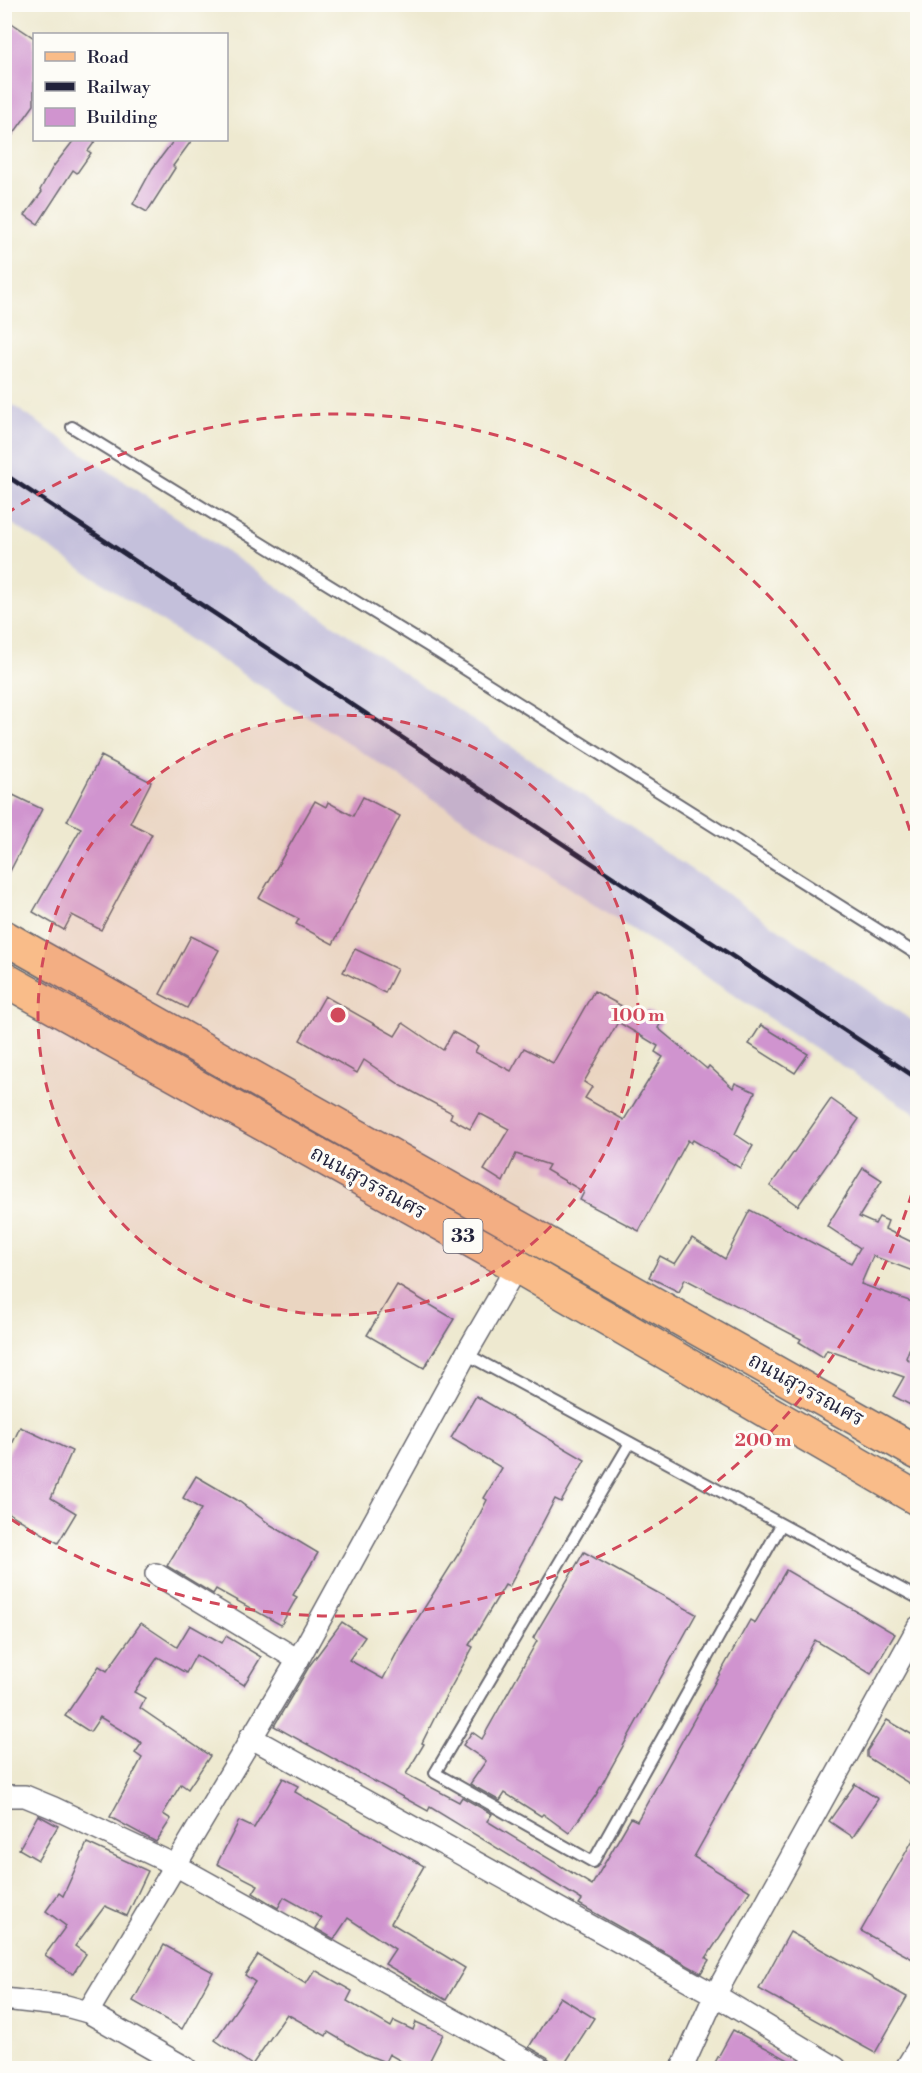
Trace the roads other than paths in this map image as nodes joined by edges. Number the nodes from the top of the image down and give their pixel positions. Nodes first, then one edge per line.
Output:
1 (72, 427) dead end
2 (4, 937) edge
3 (918, 955) edge
4 (4, 979) edge
5 (517, 1266) junction
6 (466, 1354) junction
7 (630, 1443) junction
8 (918, 1453) edge
9 (918, 1498) edge
10 (781, 1525) junction
11 (156, 1574) dead end
12 (918, 1598) edge
13 (918, 1627) edge
14 (298, 1660) junction
15 (250, 1737) junction
16 (4, 1796) edge
17 (177, 1866) junction
18 (715, 1995) junction
19 (9, 2003) edge
20 (88, 2012) junction
21 (918, 2048) edge
22 (186, 2068) edge
23 (540, 2068) edge
24 (682, 2068) edge
25 (836, 2068) edge
26 (906, 2068) edge

1 - 3 lane
2 - 8 main road, ถนนสุวรรณศร / 33
4 - 5 main road, ถนนสุวรรณศร / 33
5 - 6 street
5 - 9 main road, ถนนสุวรรณศร / 33
6 - 7 lane
6 - 14 street
7 - 10 lane
7 - 10 lane
10 - 12 lane
11 - 14 street
13 - 18 street
14 - 15 street
15 - 17 street
15 - 18 street
16 - 17 street
17 - 20 street
17 - 23 street
18 - 24 street
18 - 25 street
19 - 20 street
20 - 22 street
21 - 26 street

